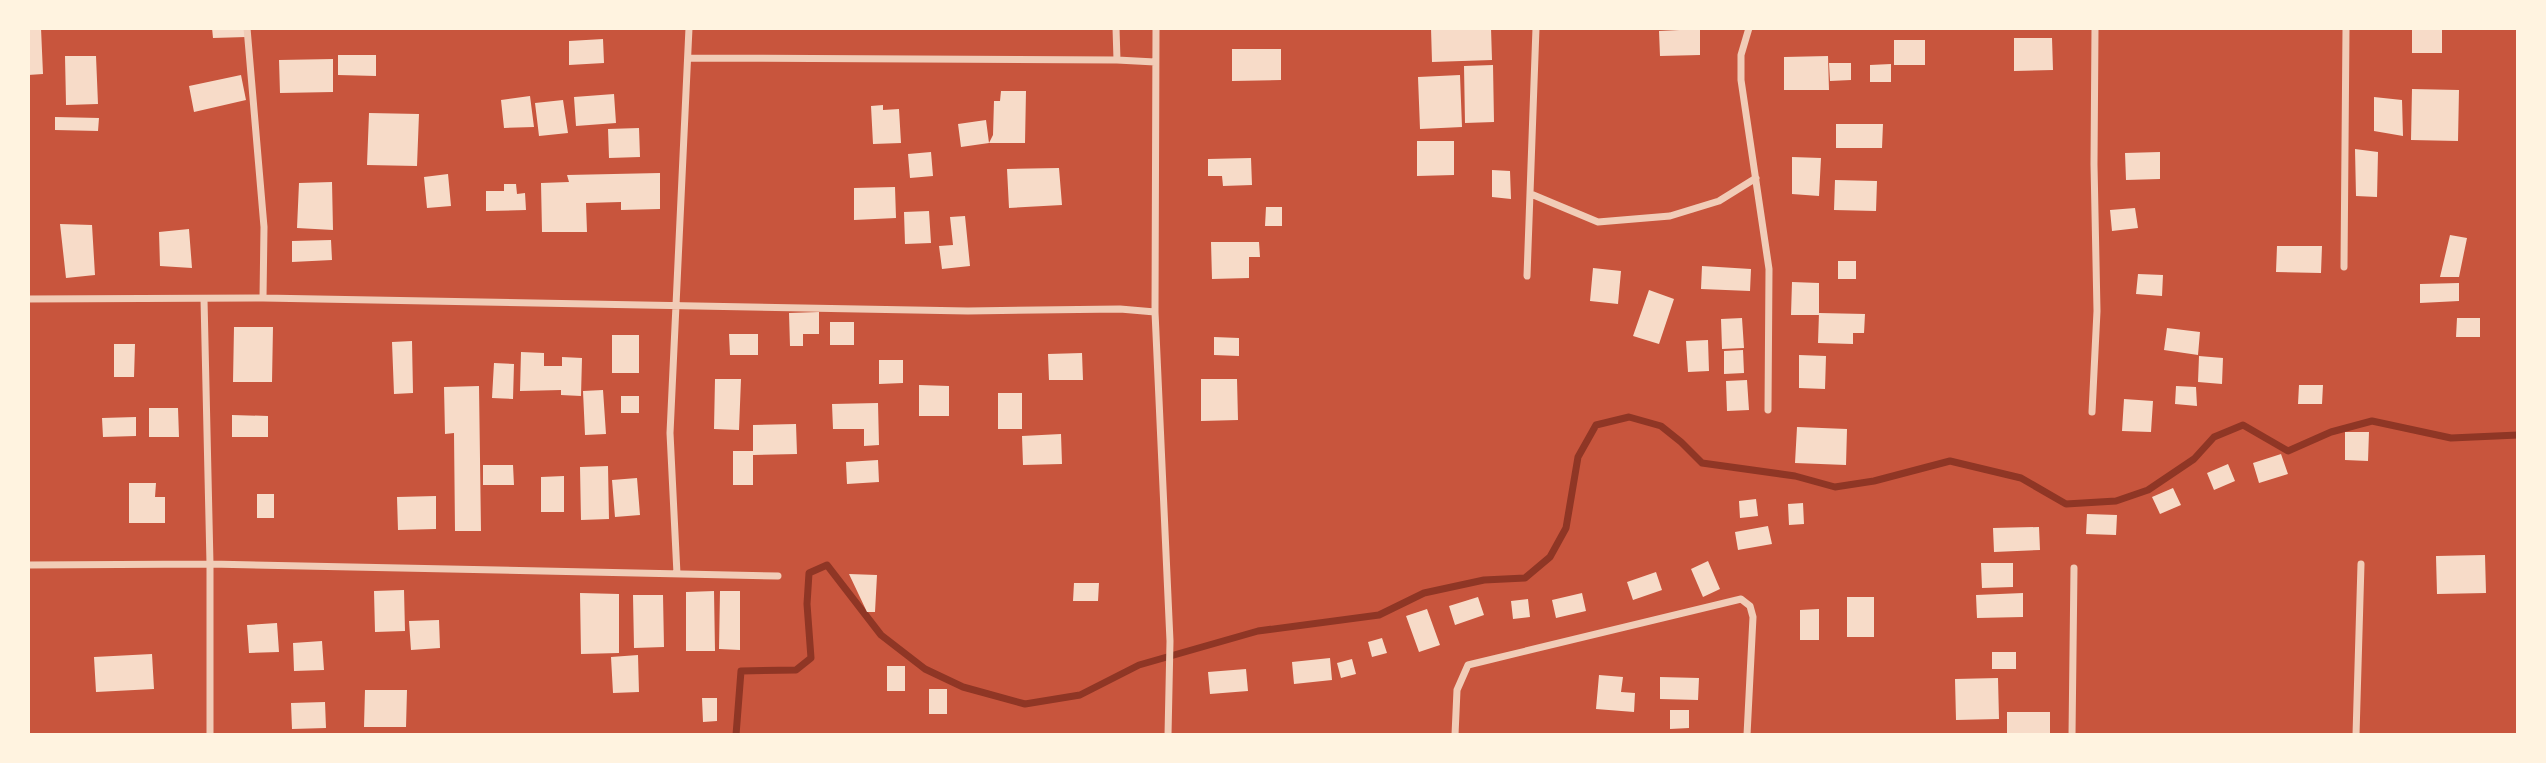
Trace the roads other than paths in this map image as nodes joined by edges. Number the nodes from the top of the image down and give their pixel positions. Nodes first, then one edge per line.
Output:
1 (247, 28) edge
2 (689, 28) edge
3 (1116, 28) edge
4 (1156, 28) edge
5 (1536, 28) edge
6 (1749, 28) edge
7 (2095, 28) edge
8 (2346, 28) edge
9 (688, 58) junction
10 (1116, 60) junction
11 (1155, 62) junction
12 (1756, 178) junction
13 (1531, 194) junction
14 (2344, 267) dead end
15 (1527, 276) dead end
16 (264, 298) junction
17 (28, 299) edge
18 (204, 299) junction
19 (676, 307) junction
20 (1155, 312) junction
21 (1768, 410) dead end
22 (2092, 412) dead end
23 (209, 564) junction
24 (2361, 564) dead end
25 (28, 565) edge
26 (2074, 568) dead end
27 (677, 573) junction
28 (778, 576) dead end
29 (210, 735) edge
30 (1168, 735) edge
31 (1455, 735) edge
32 (1747, 735) edge
33 (2072, 735) edge
34 (2356, 735) edge

1 - 16 street
2 - 9 street
3 - 10 street
4 - 11 street
5 - 13 street
6 - 12 street
7 - 22 street
8 - 14 street
9 - 10 street
9 - 19 street
10 - 11 street
11 - 20 street
12 - 13 street
12 - 21 street
13 - 15 street
16 - 18 street
16 - 19 street
17 - 18 street
18 - 23 street
19 - 20 street
19 - 27 street
20 - 30 street
23 - 25 street
23 - 27 street
23 - 29 street
24 - 34 street
26 - 33 street
27 - 28 street
31 - 32 street

